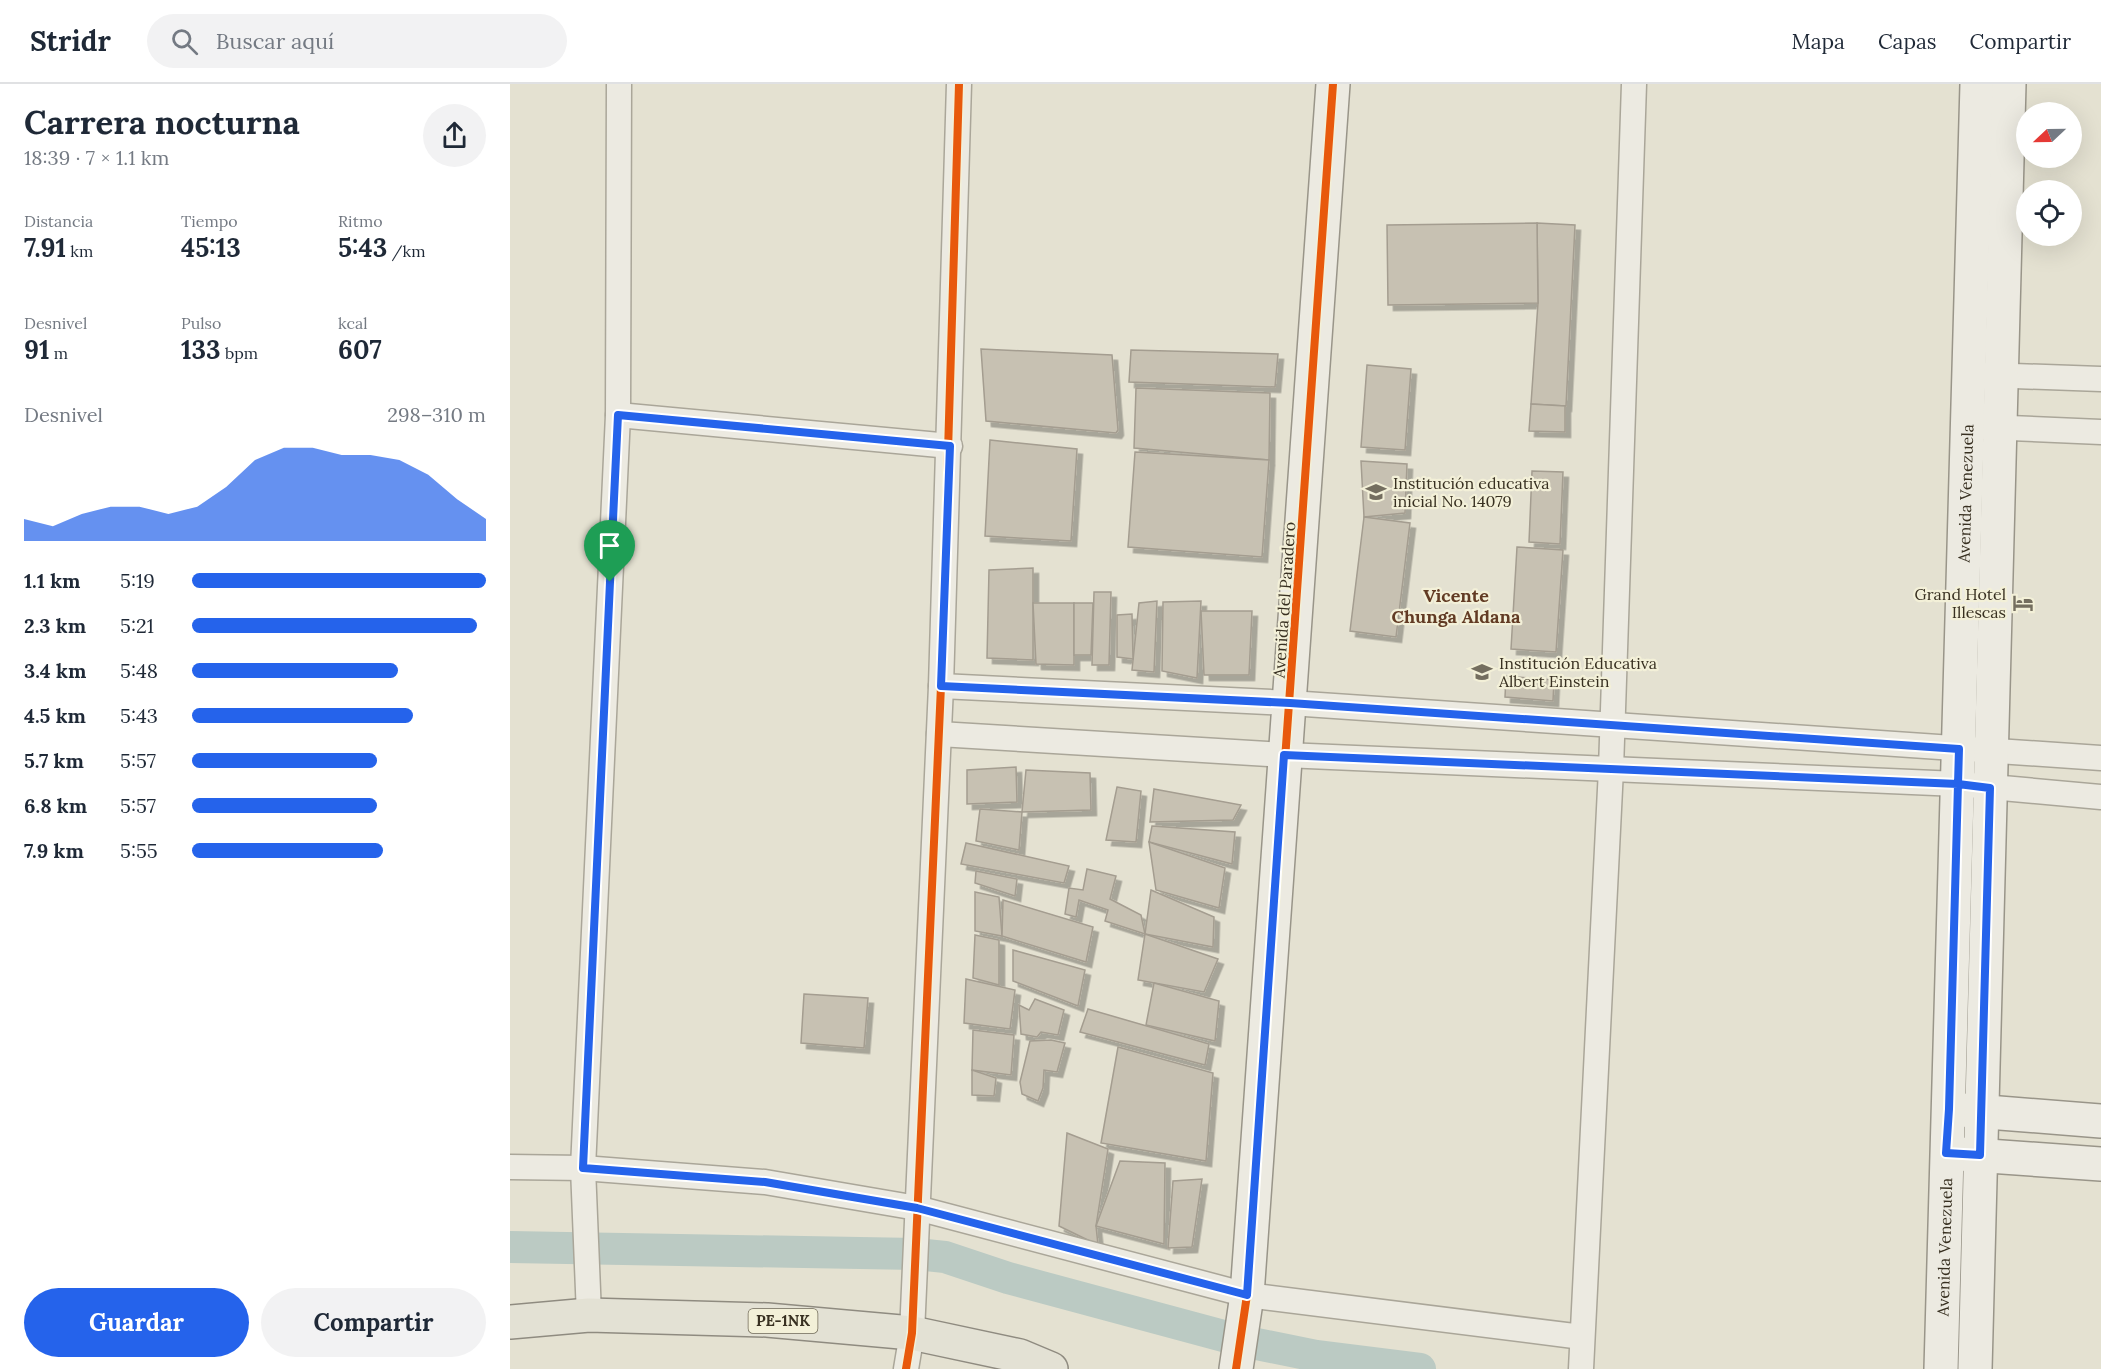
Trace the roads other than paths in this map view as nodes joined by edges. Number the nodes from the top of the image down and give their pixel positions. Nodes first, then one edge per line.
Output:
1 (619, 84) edge
2 (959, 84) edge
3 (1333, 84) edge
4 (1634, 84) edge
5 (1977, 84) edge
6 (2009, 84) edge
7 (1969, 375) junction
8 (2001, 375) junction
9 (2101, 379) edge
10 (618, 415) junction
11 (1967, 426) junction
12 (2000, 427) junction
13 (2101, 432) edge
14 (950, 446) junction
15 (941, 686) junction
16 (1290, 703) junction
17 (1612, 725) junction
18 (939, 734) junction
19 (1959, 749) junction
20 (1991, 751) junction
21 (1284, 755) junction
22 (2101, 758) edge
23 (1611, 769) junction
24 (1958, 784) junction
25 (1990, 788) junction
26 (2101, 797) edge
27 (1949, 1109) junction
28 (1982, 1112) junction
29 (2101, 1121) edge
30 (1946, 1153) junction
31 (1980, 1155) junction
32 (2101, 1164) edge
33 (510, 1167) edge
34 (583, 1168) junction
35 (917, 1208) junction
36 (1247, 1295) junction
37 (589, 1315) junction
38 (510, 1322) edge
39 (912, 1334) junction
40 (1582, 1337) junction
41 (906, 1369) edge
42 (1051, 1369) edge
43 (1236, 1369) edge
44 (1581, 1369) edge
45 (1941, 1369) edge
46 (1975, 1369) edge

1 - 10 street
2 - 14 street
3 - 16 street, Avenida del Paradero
4 - 17 street
5 - 7 street, Avenida Venezuela
6 - 8 street, Avenida Venezuela
7 - 8 street
7 - 11 street, Avenida Venezuela
8 - 9 street
8 - 12 street, Avenida Venezuela
10 - 14 street
10 - 34 street
11 - 12 street
11 - 19 street, Avenida Venezuela
12 - 13 street
12 - 20 street, Avenida Venezuela
14 - 15 street
15 - 16 street
15 - 18 street
16 - 17 street
16 - 21 street, Avenida del Paradero
17 - 19 street
17 - 23 street
18 - 21 street
18 - 35 street
19 - 20 street
19 - 24 street, Avenida Venezuela
20 - 22 street
20 - 25 street, Avenida Venezuela
21 - 23 street
21 - 36 street, Avenida del Paradero
23 - 24 street
23 - 40 street
24 - 25 street
24 - 27 street, Avenida Venezuela
25 - 26 street
25 - 28 street, Avenida Venezuela
27 - 28 street
27 - 30 street, Avenida Venezuela
28 - 29 street
28 - 31 street, Avenida Venezuela
30 - 31 street
30 - 45 street, Avenida Venezuela
31 - 32 street
31 - 46 street, Avenida Venezuela
33 - 34 street
34 - 35 street
34 - 37 street
35 - 36 street
35 - 39 street
36 - 40 street
36 - 43 street, Avenida del Paradero
37 - 38 main road, PE-1NK
37 - 39 main road, PE-1NK
39 - 41 street
39 - 42 main road, PE-1NK
40 - 44 street

